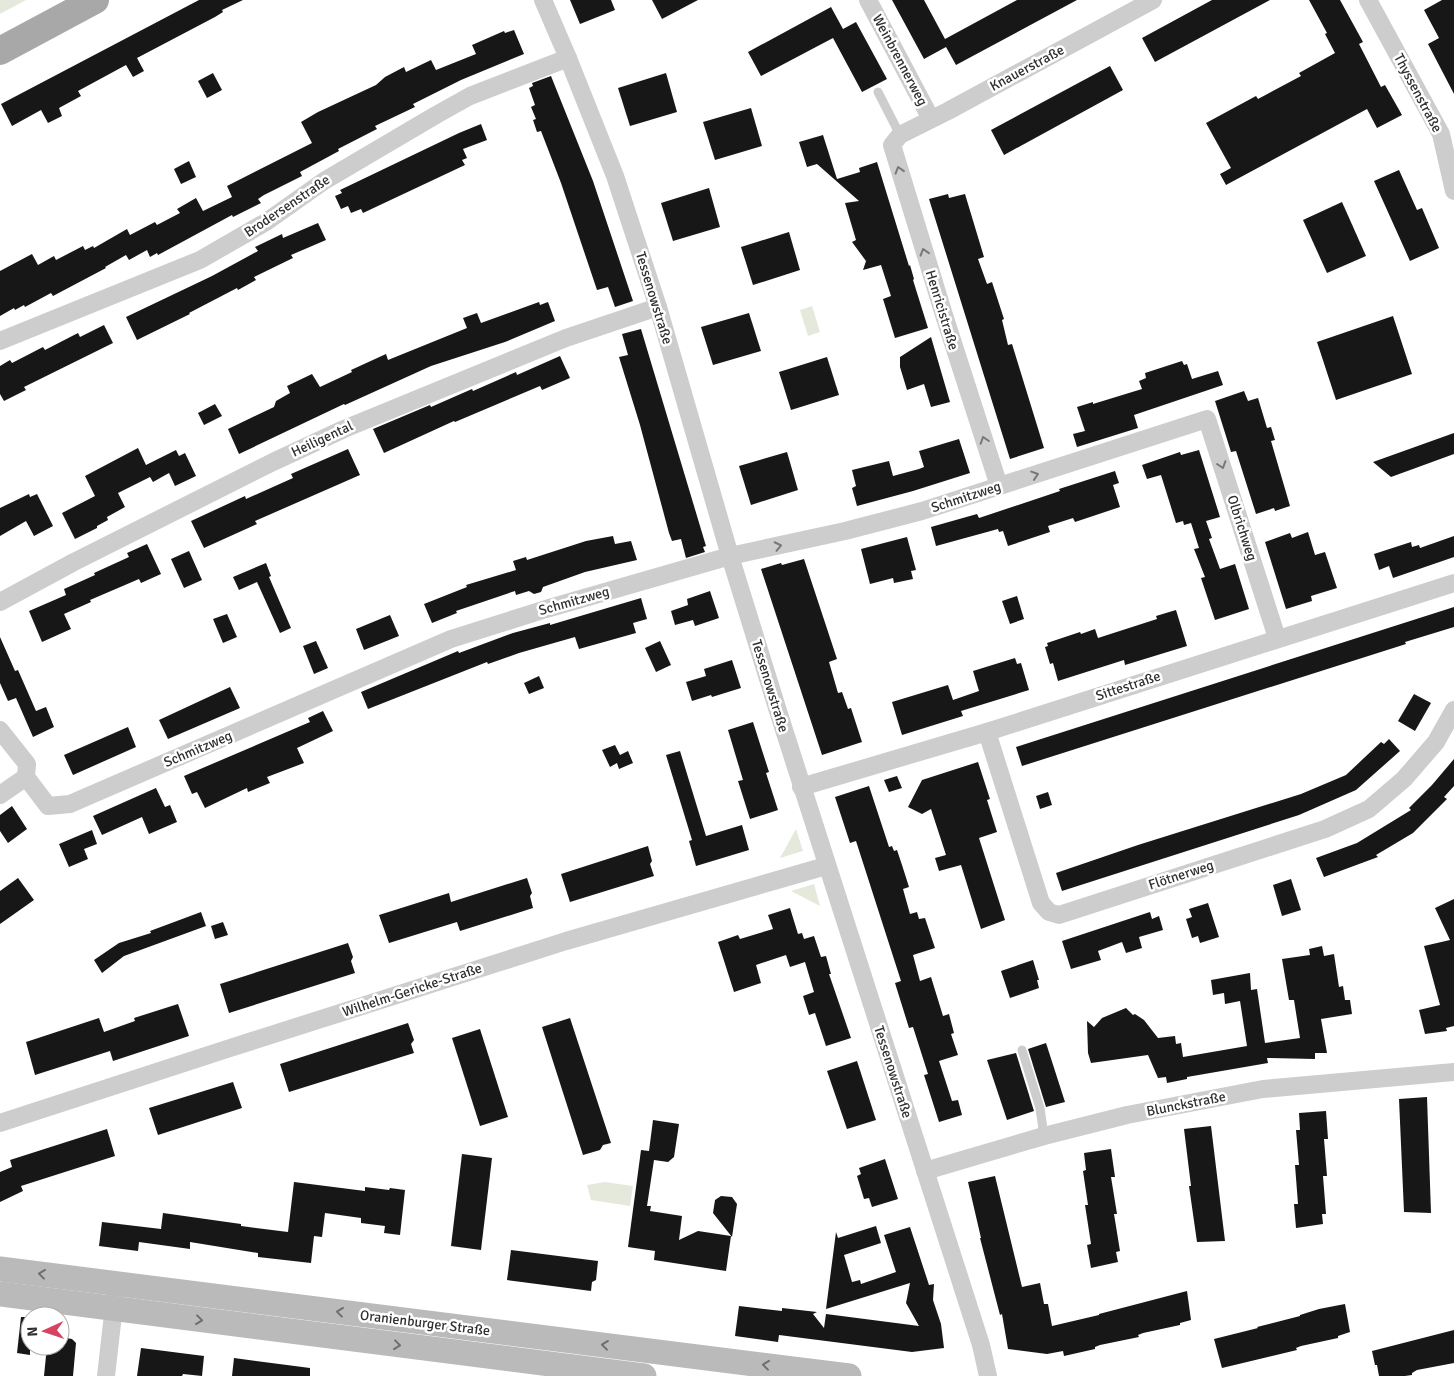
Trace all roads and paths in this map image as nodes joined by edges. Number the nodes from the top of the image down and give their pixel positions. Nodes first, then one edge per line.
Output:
1 (95, 0) edge
2 (542, 0) edge
3 (868, 0) edge
4 (1153, 0) edge
5 (1373, 2) edge
6 (0, 51) edge
7 (568, 58) junction
8 (878, 92) dead end
9 (931, 119) junction
10 (896, 140) junction
11 (1451, 168) edge
12 (1454, 191) edge
13 (658, 307) junction
14 (0, 341) edge
15 (1207, 418) joint
16 (999, 486) junction
17 (730, 556) junction
18 (1454, 583) edge
19 (0, 602) edge
20 (1277, 638) junction
21 (1454, 710) edge
22 (0, 730) edge
23 (987, 732) junction
24 (26, 777) junction
25 (802, 787) junction
26 (0, 795) edge
27 (826, 866) junction
28 (1022, 1050) dead end
29 (1454, 1072) edge
30 (0, 1123) edge
31 (1044, 1136) junction
32 (925, 1171) junction
33 (0, 1269) edge
34 (117, 1284) junction
35 (0, 1294) edge
36 (114, 1310) junction
37 (723, 1368) edge
38 (106, 1376) edge
39 (644, 1376) edge
40 (849, 1376) edge
41 (988, 1376) edge

1 - 6 main road
2 - 7 street, Tessenowstraße
3 - 9 street, Weinbrennerweg
4 - 9 street, Knauerstraße
5 - 11 street, Thyssenstraße
7 - 13 street, Tessenowstraße
7 - 14 street, Brodersenstraße
8 - 10 lane
9 - 10 street, Knauerstraße
16 -> 10 street, Henricistraße
11 - 12 street, Thyssenstraße
13 - 17 street, Tessenowstraße
13 - 19 street, Heiligental
16 -> 15 street, Schmitzweg
15 -> 20 street, Olbrichweg
17 -> 16 street, Schmitzweg
17 - 24 street, Schmitzweg
17 - 25 street, Tessenowstraße
18 - 20 street, Sittestraße
20 - 23 street, Sittestraße
21 - 23 street, Flötnerweg
22 - 24 street, Schmitzweg
23 - 25 street, Sittestraße
24 - 26 street
25 - 27 street, Tessenowstraße
27 - 30 street, Wilhelm-Gericke-Straße
27 - 32 street, Tessenowstraße
28 - 31 lane
29 - 31 street, Blunckstraße
31 - 32 street, Blunckstraße
32 - 41 street, Tessenowstraße
34 -> 33 main road, Oranienburger Straße
34 - 36 street
37 -> 34 main road, Oranienburger Straße
35 - 36 main road, Oranienburger Straße
36 - 38 street
36 -> 39 main road, Oranienburger Straße
40 -> 37 main road, Oranienburger Straße

